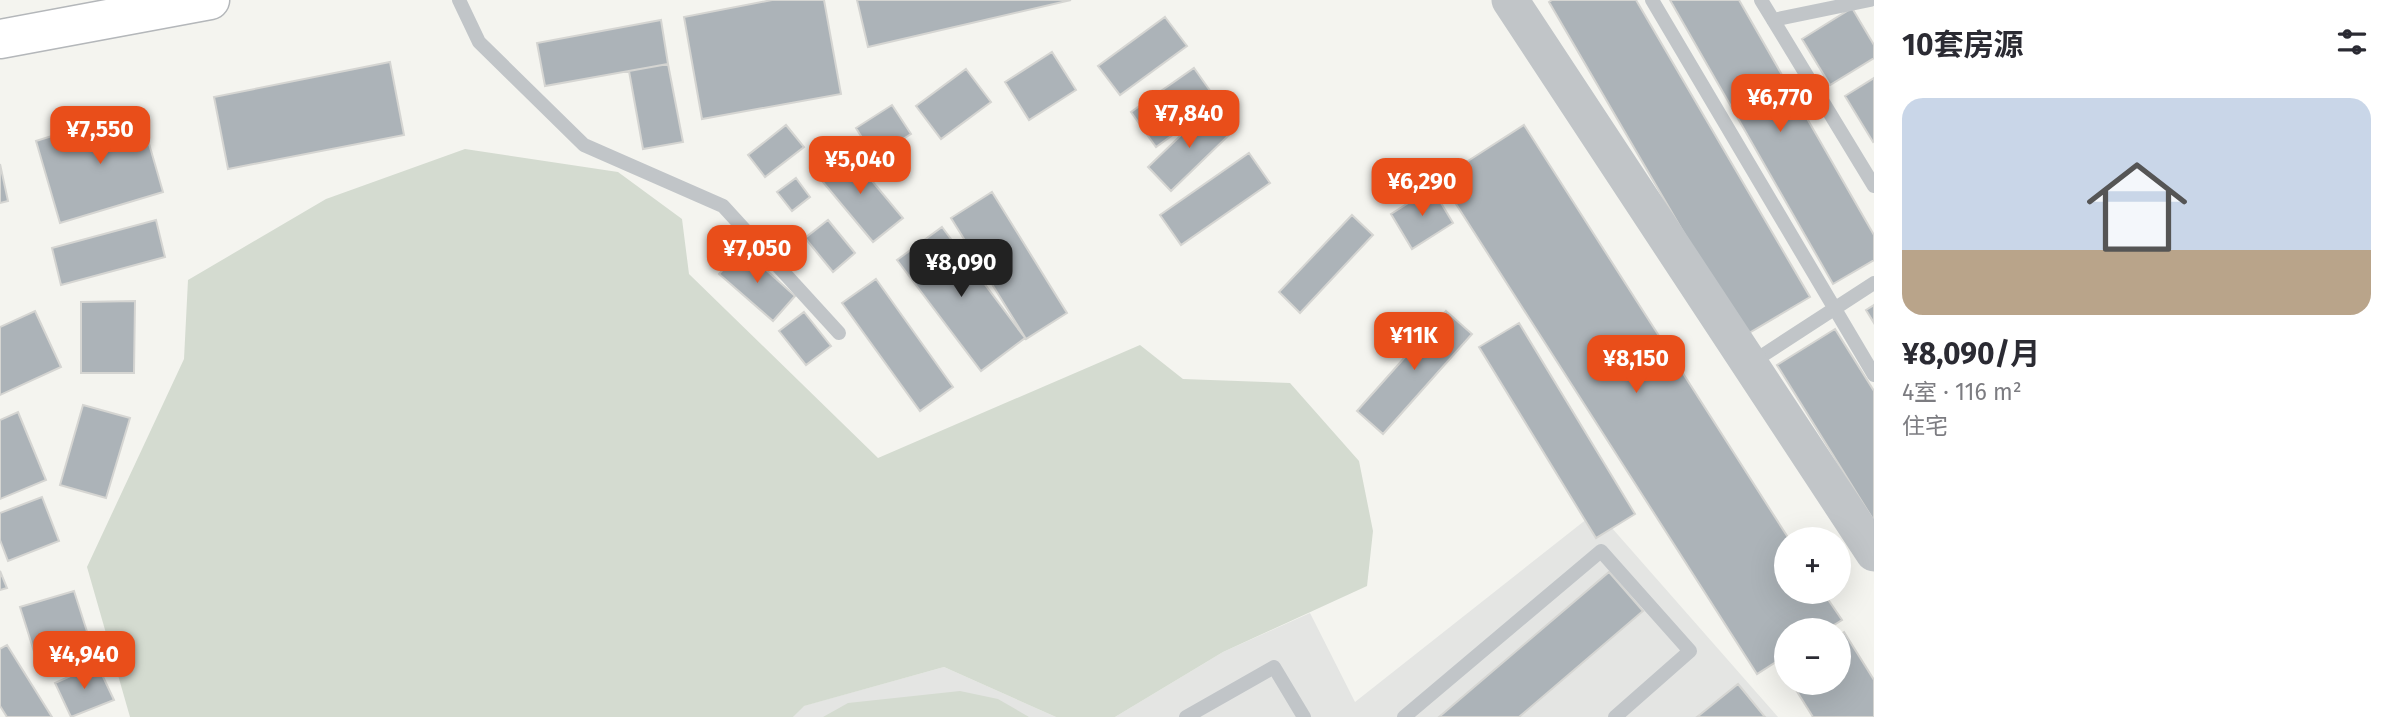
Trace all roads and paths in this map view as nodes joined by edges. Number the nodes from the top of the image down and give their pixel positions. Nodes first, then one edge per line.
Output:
1 (209, 0) edge
2 (459, 0) edge
3 (1510, 0) edge
4 (1652, 0) edge
5 (1761, 0) edge
6 (1870, 0) edge
7 (1773, 20) junction
8 (0, 39) edge
9 (1874, 186) edge
10 (1874, 283) edge
11 (1833, 310) junction
12 (839, 333) dead end
13 (1749, 363) junction
14 (1874, 375) edge
15 (1874, 553) edge
16 (1186, 717) edge
17 (1304, 717) edge
18 (1404, 717) edge
19 (1615, 717) edge

1 - 8 highway
2 - 12 lane
3 - 13 street
4 - 11 lane
5 - 7 lane
6 - 7 lane
7 - 9 lane
10 - 11 lane
11 - 13 lane
11 - 14 lane
13 - 15 street
16 - 17 lane
18 - 19 lane

